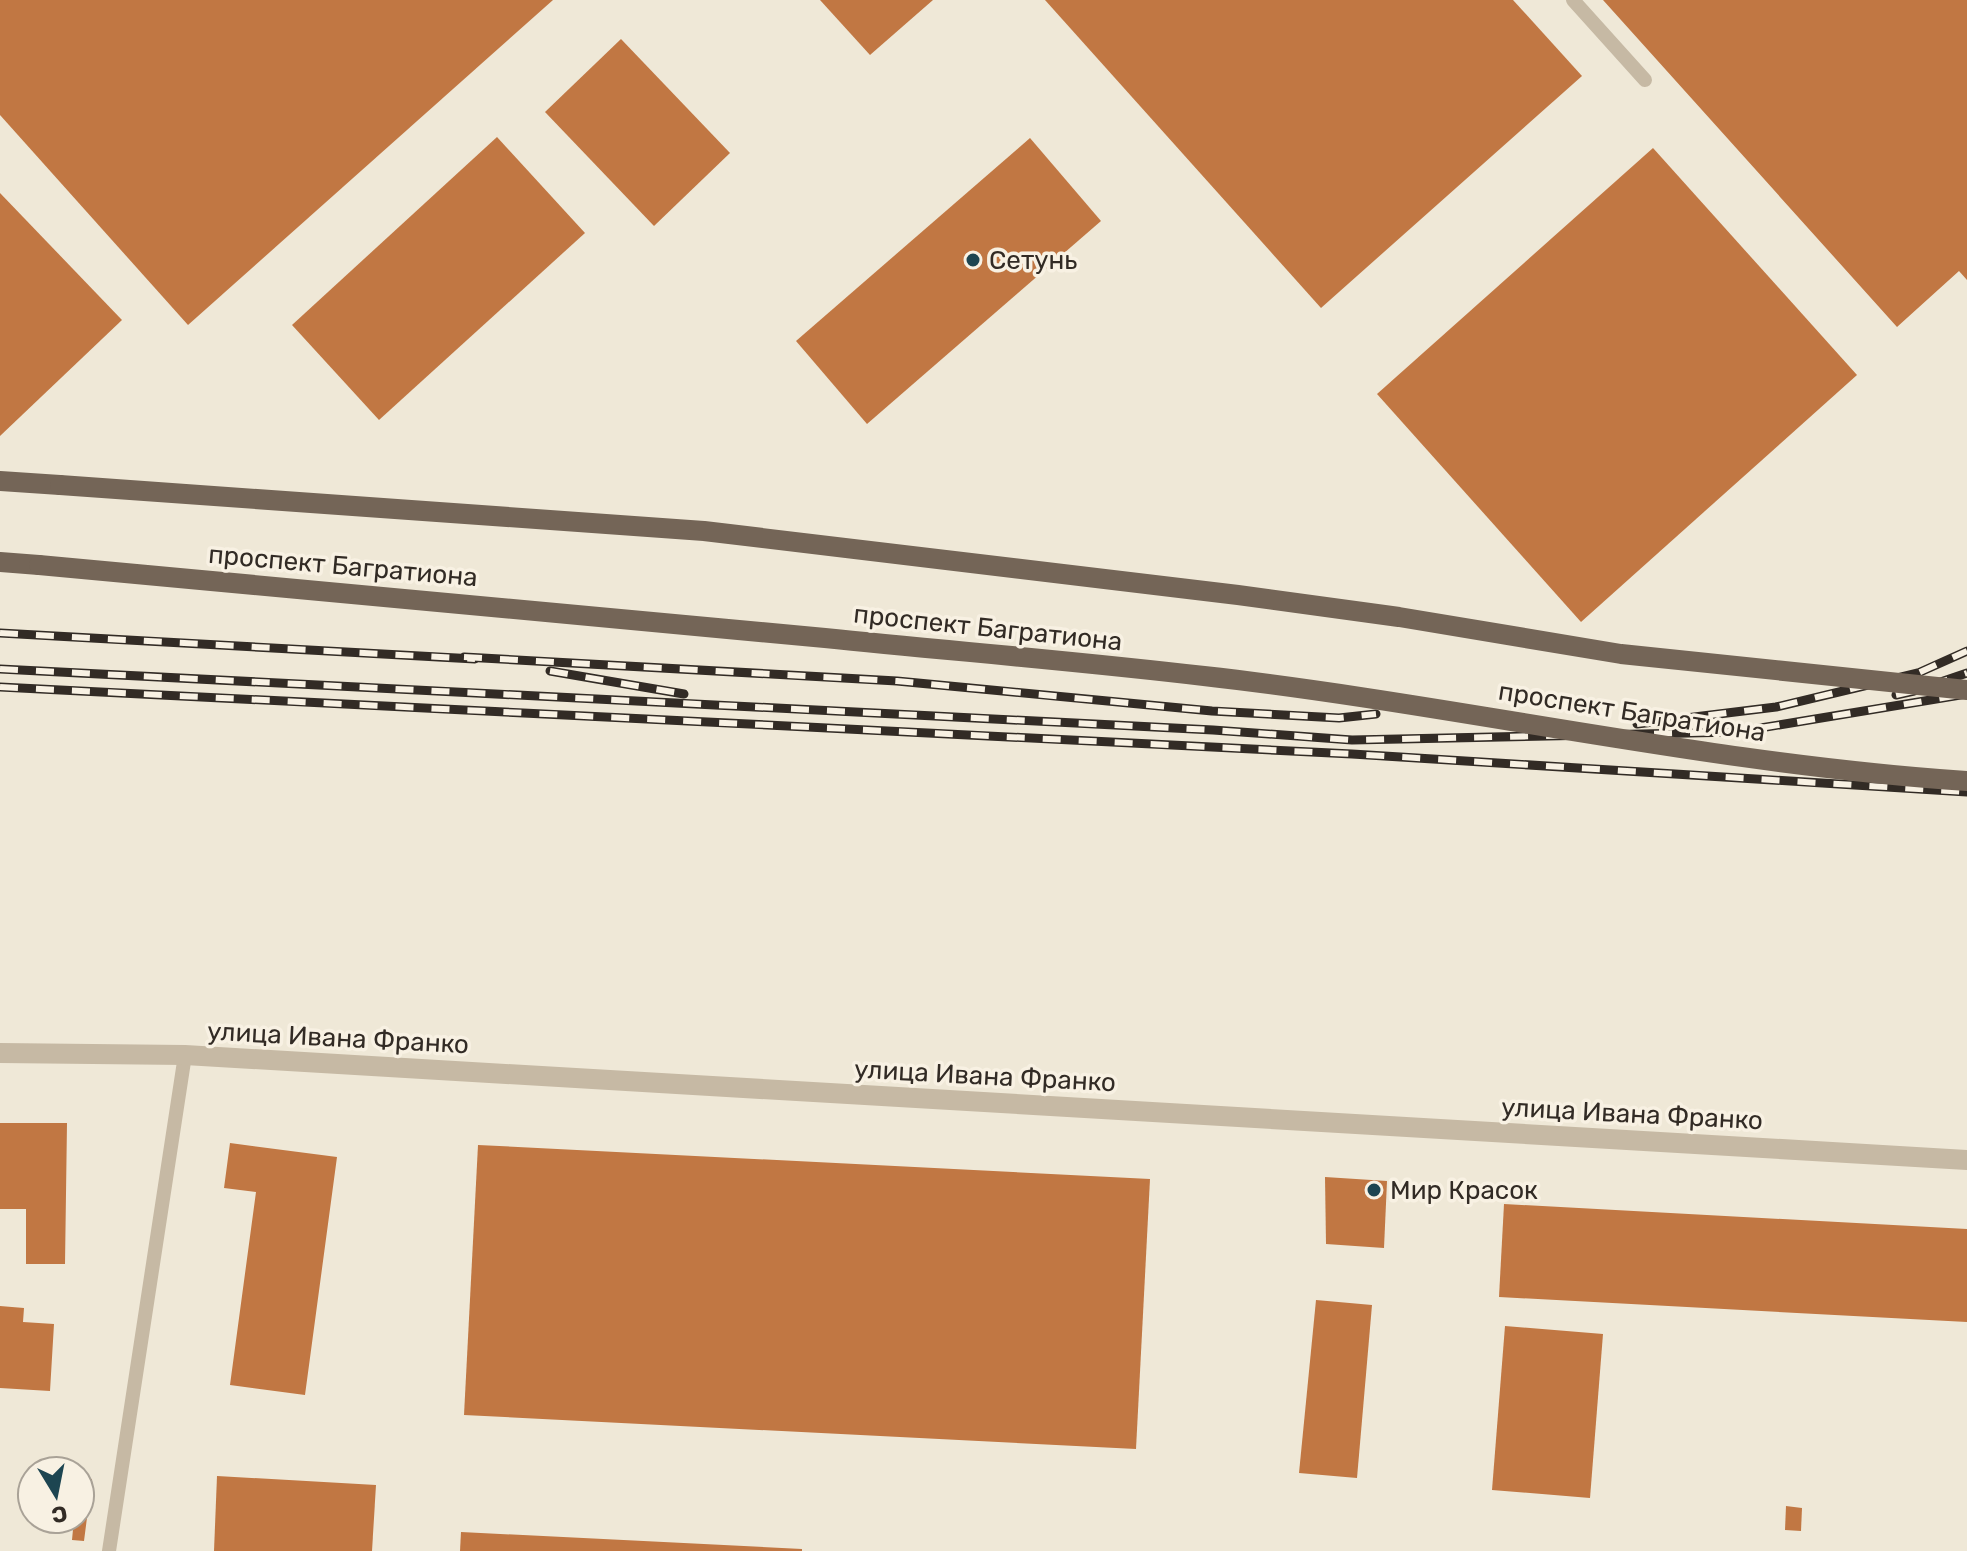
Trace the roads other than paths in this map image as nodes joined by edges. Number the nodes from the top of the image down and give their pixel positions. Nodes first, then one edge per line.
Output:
1 (1573, 0) edge
2 (1645, 80) dead end
3 (0, 481) edge
4 (0, 562) edge
5 (1967, 690) edge
6 (1967, 781) edge
7 (0, 1053) edge
8 (185, 1055) junction
9 (1967, 1160) edge
10 (109, 1551) edge

1 - 2 lane
3 - 5 main road, bridge
4 - 6 main road, проспект Багратиона, bridge
7 - 8 street, улица Ивана Франко
8 - 9 street, улица Ивана Франко
8 - 10 lane

